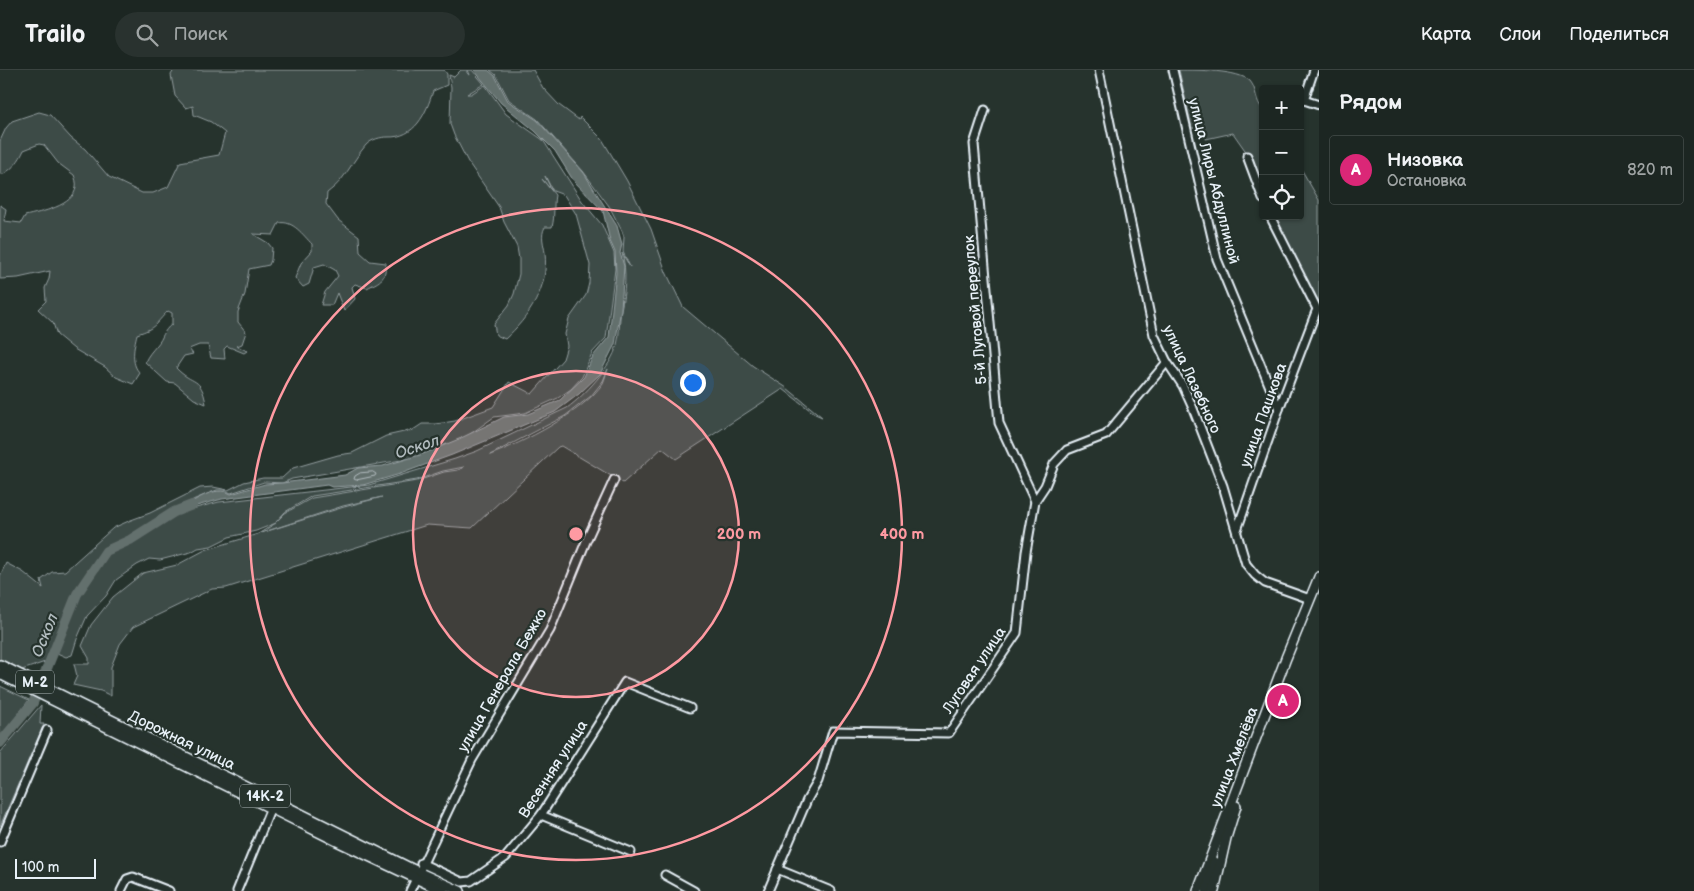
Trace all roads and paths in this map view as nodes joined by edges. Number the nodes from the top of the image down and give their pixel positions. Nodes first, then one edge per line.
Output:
1 (1100, 70) edge
2 (1173, 70) edge
3 (1314, 70) edge
4 (1319, 105) edge
5 (984, 110) dead end
6 (1246, 156) dead end
7 (1259, 188) edge
8 (1272, 220) edge
9 (1167, 362) junction
10 (1279, 409) junction
11 (614, 480) dead end
12 (1035, 500) junction
13 (1237, 531) junction
14 (1319, 577) edge
15 (1310, 599) junction
16 (0, 665) edge
17 (0, 674) edge
18 (68, 703) junction
19 (690, 708) dead end
20 (47, 730) dead end
21 (273, 804) junction
22 (541, 815) junction
23 (1223, 826) junction
24 (0, 842) edge
25 (630, 852) dead end
26 (777, 868) junction
27 (418, 871) junction
28 (665, 876) dead end
29 (121, 891) edge
30 (169, 891) edge
31 (237, 891) edge
32 (410, 891) edge
33 (443, 891) edge
34 (460, 891) edge
35 (694, 891) edge
36 (768, 891) edge
37 (831, 891) edge
38 (1198, 891) edge
39 (1207, 891) edge
40 (1214, 891) edge

1 - 9 street, улица Лазебного
2 - 10 street, улица Лиры Абдуллиной
3 - 4 street
5 - 12 street, 5-й Луговой переулок
6 - 7 street
8 - 10 street, улица Пашкова
9 - 12 street, Луговая улица
9 - 13 street, улица Лазебного
10 - 13 street, улица Пашкова
11 - 27 street, улица Генерала Бежко
12 - 26 street, Луговая улица
13 - 15 street, улица Лазебного
14 - 15 main road, улица Хмелёва
15 - 23 main road, улица Хмелёва
15 - 40 main road
16 - 18 main road, Дорожная улица / М-2
17 - 18 main road, Дорожная улица / М-2
18 - 21 main road, Дорожная улица / 14К-2
19 - 22 street, Весенняя улица
20 - 24 street
21 - 27 main road, Дорожная улица / 14К-2
21 - 31 street
22 - 25 street
22 - 27 street, Весенняя улица
23 - 38 main road, улица Хмелёва
23 - 39 main road
26 - 36 street, Луговая улица
26 - 37 street
27 - 32 street, улица Генерала Бежко
27 - 33 main road, Дорожная улица / 14К-2
27 - 34 main road, Дорожная улица / 14К-2
28 - 35 street
29 - 30 street

